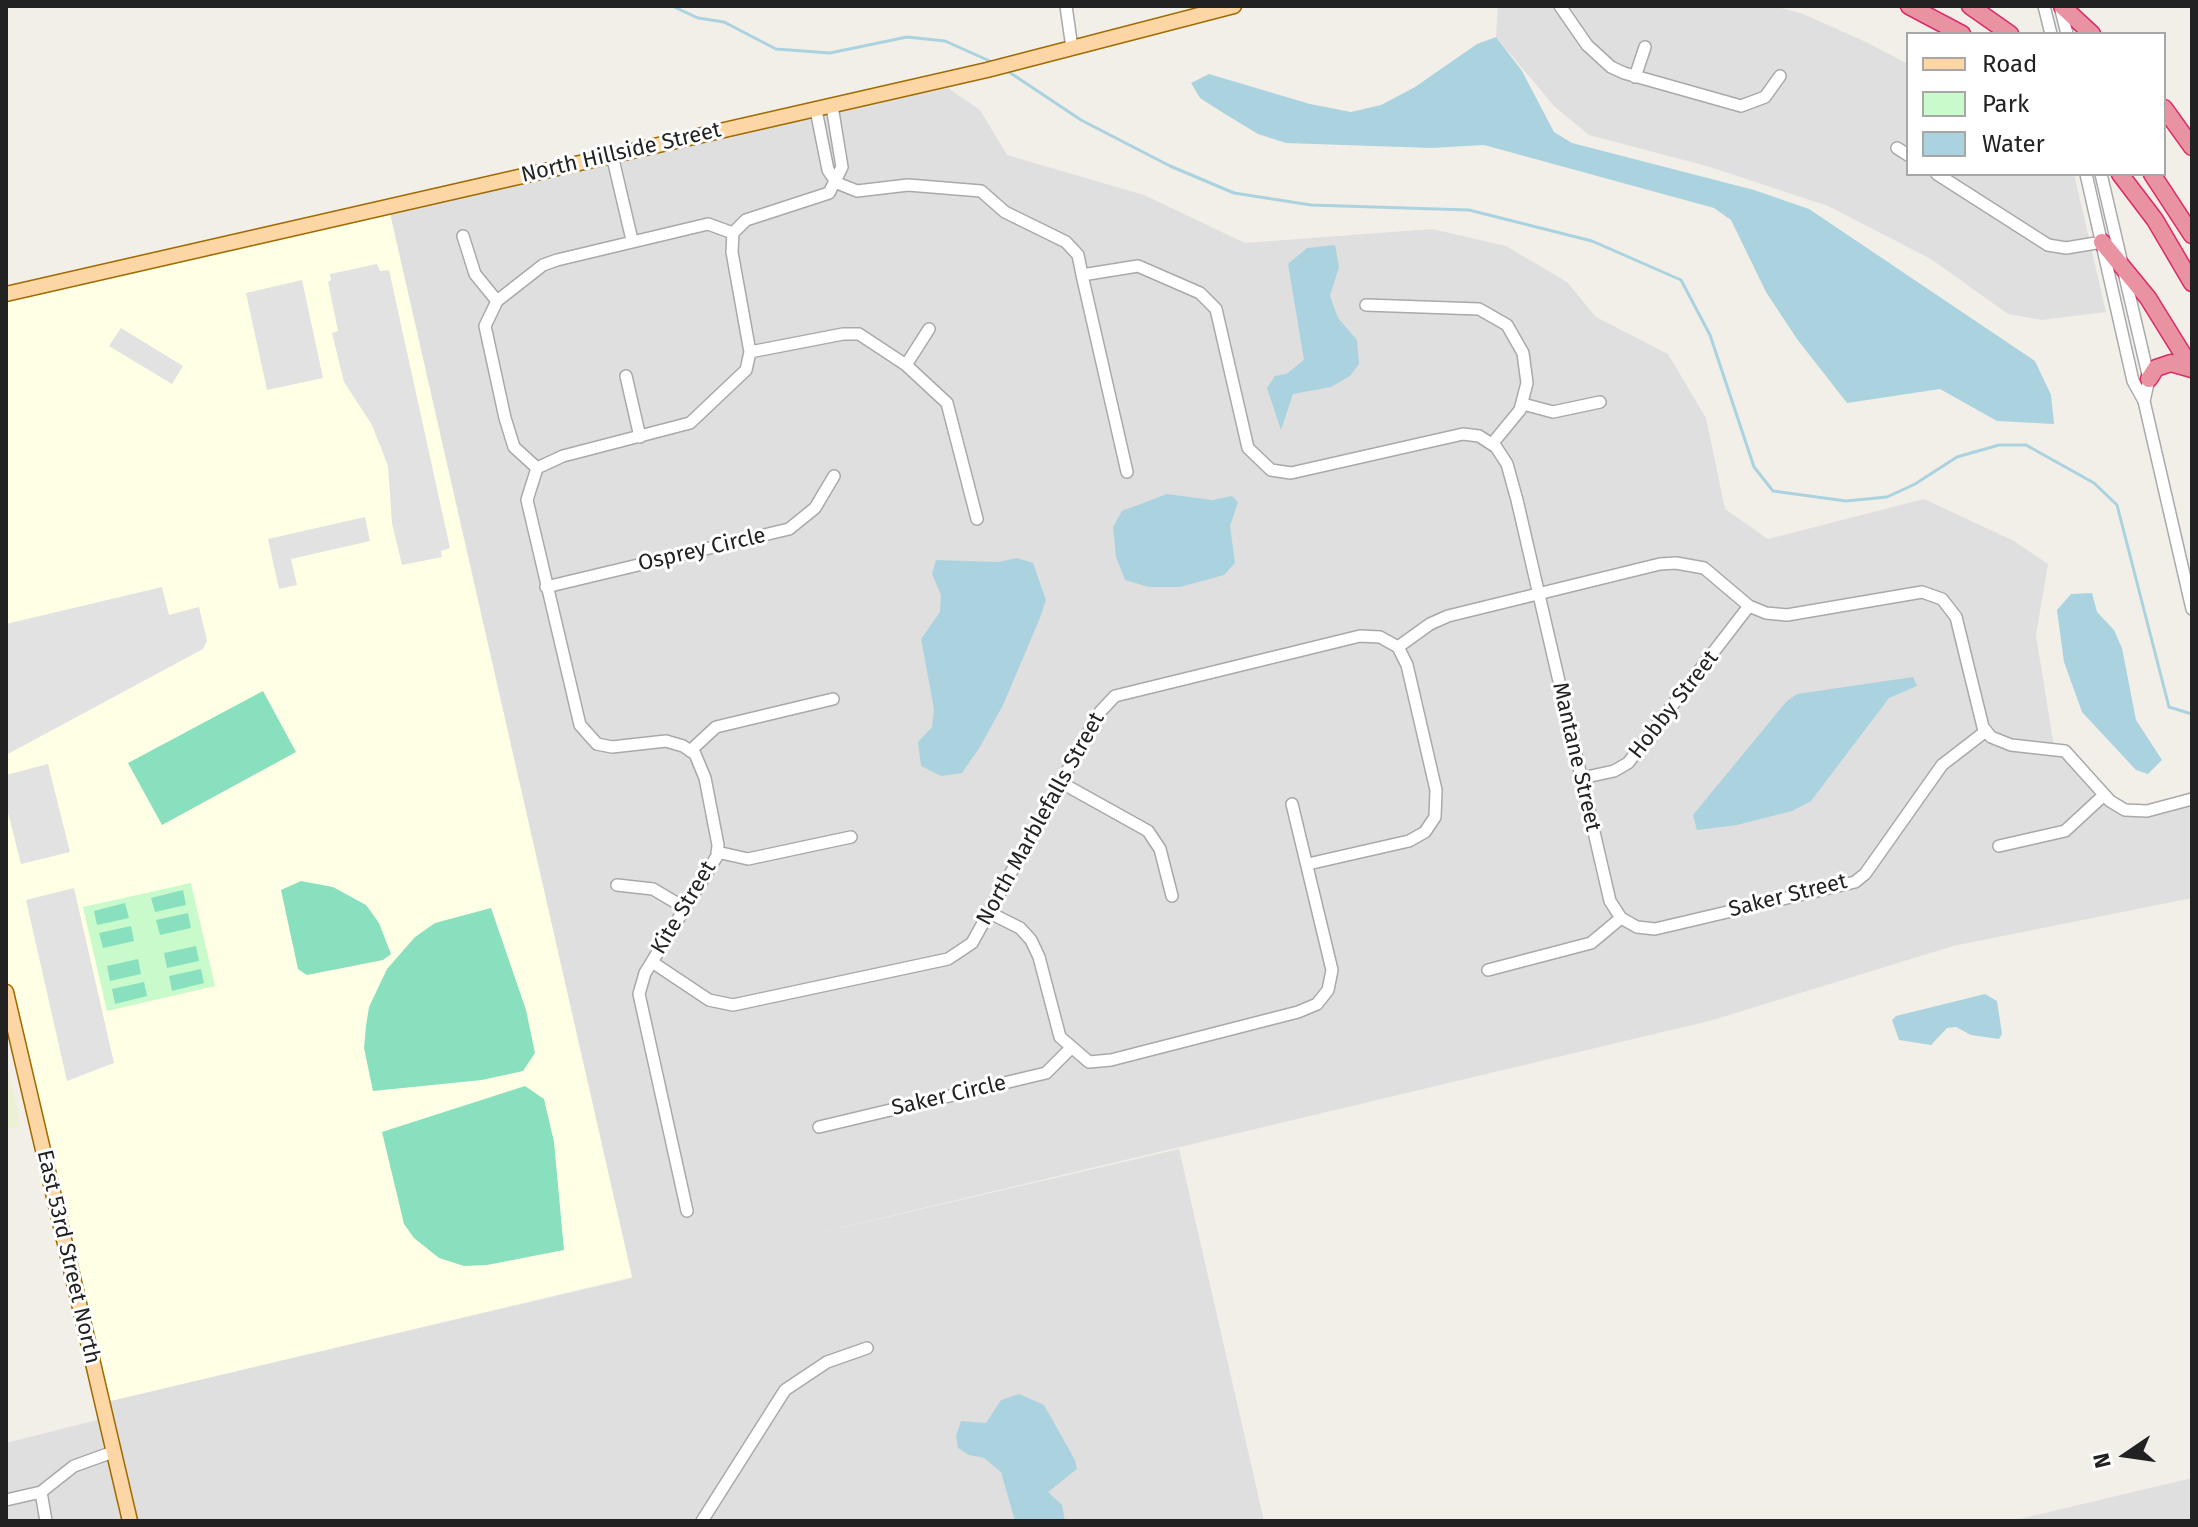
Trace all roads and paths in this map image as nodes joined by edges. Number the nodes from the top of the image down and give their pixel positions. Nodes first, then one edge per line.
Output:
1 (1066, 6) edge
2 (1234, 6) edge
3 (1560, 6) edge
4 (1909, 6) edge
5 (1926, 6) edge
6 (1970, 6) edge
7 (2044, 6) edge
8 (2061, 6) edge
9 (1960, 32) edge
10 (1961, 32) edge
11 (2007, 32) edge
12 (2050, 32) edge
13 (2067, 32) edge
14 (2090, 32) edge
15 (1645, 47) dead end
16 (1072, 48) junction
17 (1780, 76) dead end
18 (1635, 77) junction
19 (832, 106) junction
20 (816, 110) junction
21 (2166, 111) edge
22 (2192, 147) edge
23 (1897, 148) dead end
24 (1906, 154) edge
25 (612, 155) junction
26 (1940, 176) edge
27 (2086, 176) edge
28 (2101, 176) edge
29 (2122, 176) edge
30 (2153, 176) edge
31 (837, 183) junction
32 (733, 233) junction
33 (2192, 235) edge
34 (463, 236) dead end
35 (632, 240) junction
36 (2102, 242) junction
37 (2122, 263) junction
38 (1082, 275) junction
39 (2192, 283) edge
40 (6, 294) edge
41 (497, 301) junction
42 (1366, 305) dead end
43 (929, 329) dead end
44 (750, 352) junction
45 (906, 365) junction
46 (2192, 369) edge
47 (626, 376) dead end
48 (2149, 379) junction
49 (2144, 401) junction
50 (1600, 402) dead end
51 (1523, 404) junction
52 (640, 437) junction
53 (1492, 444) junction
54 (537, 468) junction
55 (1127, 472) dead end
56 (834, 476) dead end
57 (977, 519) dead end
58 (546, 587) junction
59 (1538, 592) junction
60 (1749, 606) junction
61 (2192, 609) edge
62 (1398, 647) junction
63 (833, 699) dead end
64 (1986, 731) junction
65 (690, 751) junction
66 (1582, 778) junction
67 (1060, 782) junction
68 (2104, 795) junction
69 (2192, 799) edge
70 (1292, 804) dead end
71 (851, 837) dead end
72 (1999, 846) dead end
73 (717, 852) junction
74 (1308, 864) junction
75 (617, 885) dead end
76 (1172, 896) dead end
77 (685, 908) junction
78 (990, 913) junction
79 (1621, 918) junction
80 (652, 962) junction
81 (1488, 970) dead end
82 (6, 992) edge
83 (1070, 1049) junction
84 (819, 1127) dead end
85 (687, 1211) dead end
86 (867, 1348) dead end
87 (113, 1452) junction
88 (41, 1492) junction
89 (6, 1500) edge
90 (46, 1521) edge
91 (130, 1521) edge
92 (702, 1521) edge

1 - 16 street
2 - 16 main road, North Hillside Street
3 - 18 street
4 - 9 highway
5 - 10 highway
6 - 11 highway
7 - 12 street
8 - 13 street
8 - 14 highway
15 - 18 street
16 - 19 main road, North Hillside Street
17 - 18 street
19 - 20 main road, North Hillside Street
19 - 31 street
20 - 25 main road, North Hillside Street
20 - 31 street
21 - 22 highway
23 - 24 street
25 - 35 street
25 - 40 main road, North Hillside Street
26 - 36 street
27 - 36 street
28 - 37 street
29 - 39 highway
30 - 33 highway
31 - 32 street
31 - 38 street
32 - 35 street
32 - 44 street
34 - 41 street
35 - 41 street
36 - 37 highway
36 - 49 street
37 - 46 highway
37 - 48 street
38 - 53 street
38 - 55 street
41 - 54 street
42 - 51 street
43 - 45 street
44 - 45 street
44 - 52 street
45 - 57 street
46 - 48 highway
47 - 52 street
48 - 49 street
49 - 61 street
50 - 51 street
51 - 53 street
52 - 54 street
53 - 59 street, Mantane Street
54 - 58 street
56 - 58 street, Osprey Circle
58 - 65 street
59 - 60 street
59 - 62 street
59 - 66 street, Mantane Street
60 - 64 street
60 - 66 street, Hobby Street
62 - 67 street, North Marblefalls Street
62 - 74 street
63 - 65 street
64 - 68 street
64 - 79 street, Saker Street
65 - 73 street, Kite Street
66 - 79 street, Mantane Street
67 - 76 street
67 - 78 street, North Marblefalls Street
68 - 69 street
68 - 72 street
70 - 74 street
71 - 73 street
73 - 77 street, Kite Street
74 - 83 street
75 - 77 street
77 - 80 street, Kite Street
78 - 80 street, North Marblefalls Street
78 - 83 street
79 - 81 street
80 - 85 street, Kite Street
82 - 87 main road, East 53rd Street North
83 - 84 street, Saker Circle
86 - 92 street
87 - 88 street
87 - 91 main road, East 53rd Street North
88 - 89 street
88 - 90 street

